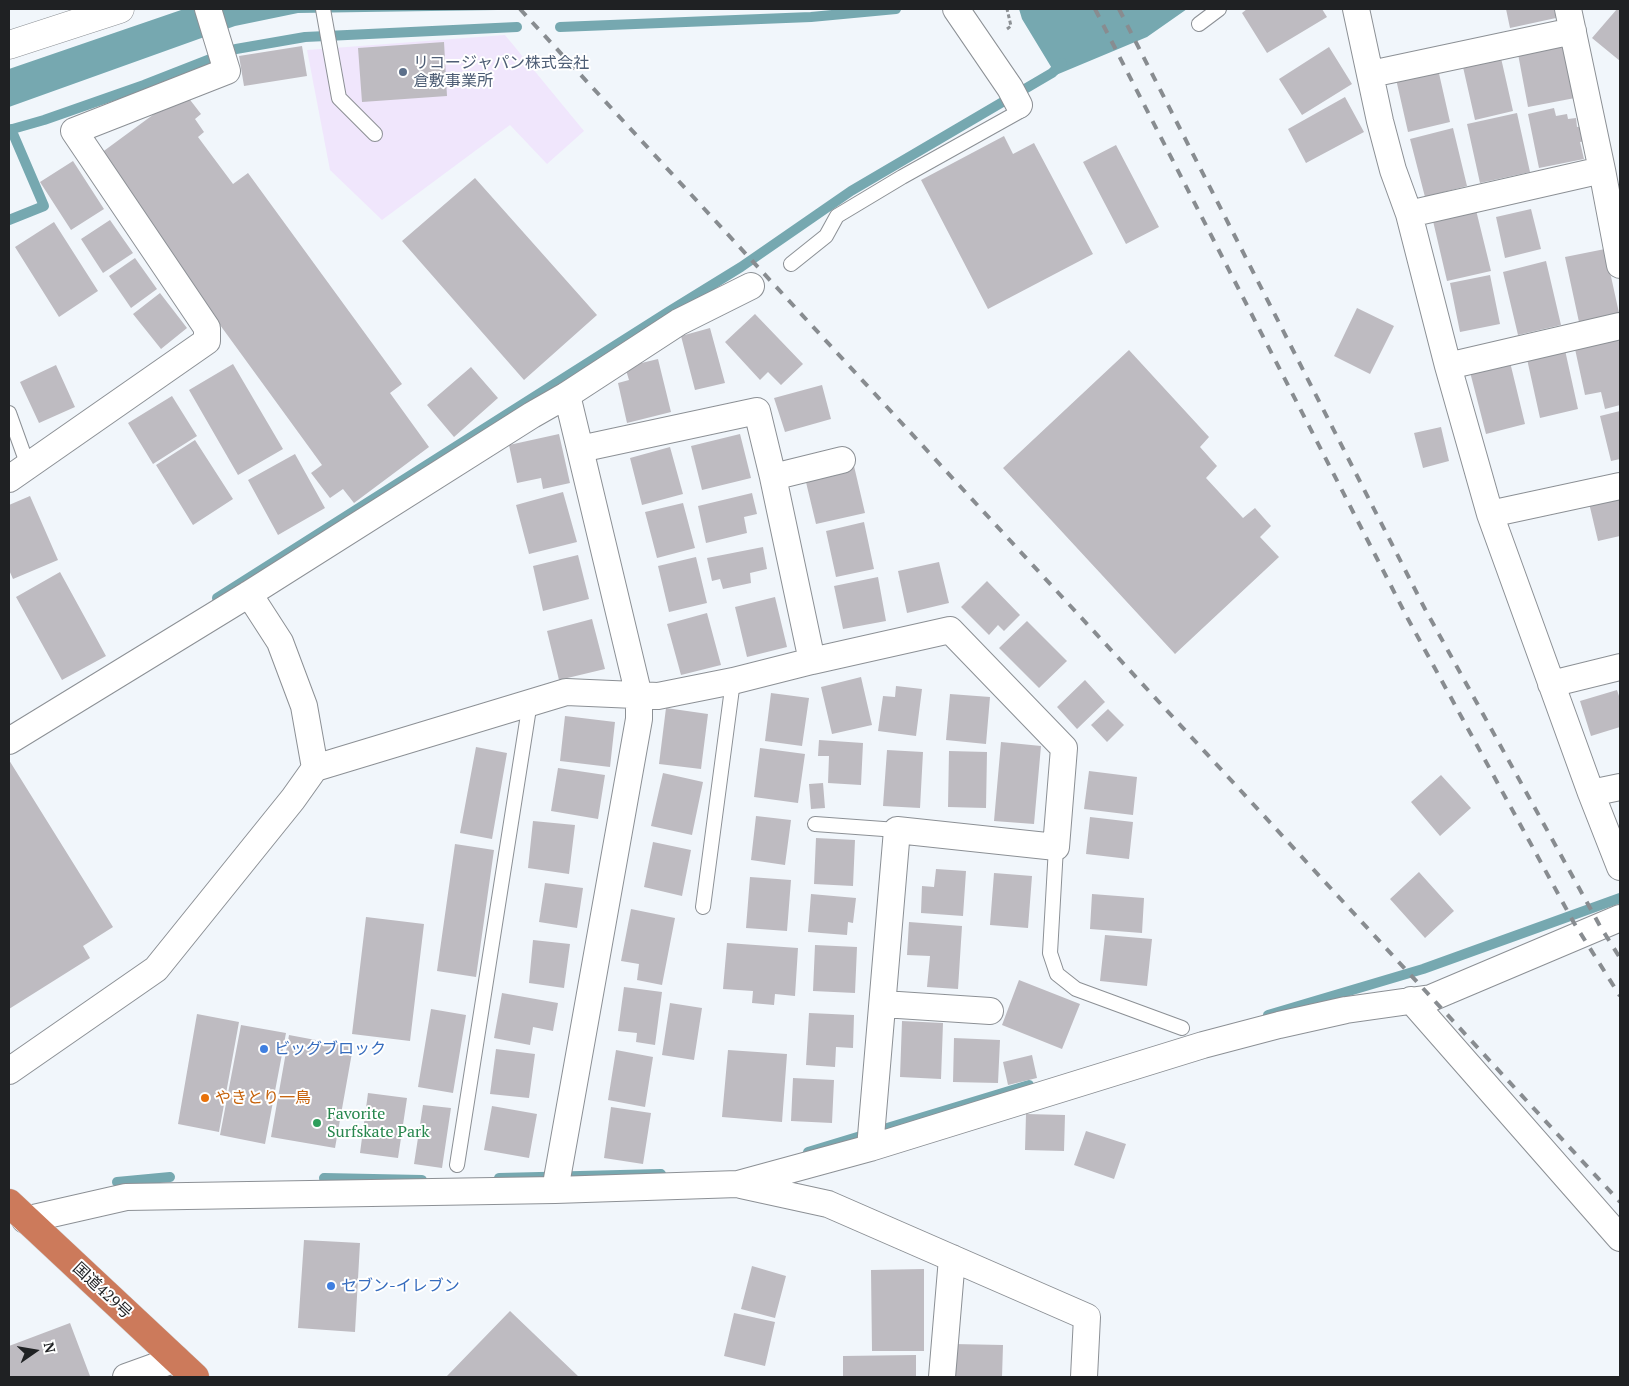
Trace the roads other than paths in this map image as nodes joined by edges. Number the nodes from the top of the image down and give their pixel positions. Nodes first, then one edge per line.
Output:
1 (120, 9) edge
2 (208, 9) edge
3 (323, 9) edge
4 (957, 9) edge
5 (1219, 9) edge
6 (1356, 9) edge
7 (1571, 20) edge
8 (1199, 24) dead end
9 (9, 45) edge
10 (1371, 74) junction
11 (1014, 96) joint
12 (375, 134) dead end
13 (1602, 170) junction
14 (1409, 214) junction
15 (791, 264) dead end
16 (1620, 264) edge
17 (751, 286) dead end
18 (1620, 326) edge
19 (1448, 366) junction
20 (567, 395) junction
21 (9, 413) edge
22 (580, 450) junction
23 (842, 460) dead end
24 (18, 472) edge
25 (773, 476) junction
26 (1620, 486) edge
27 (1490, 514) junction
28 (249, 594) junction
29 (812, 660) junction
30 (1620, 667) edge
31 (733, 681) junction
32 (1551, 684) junction
33 (639, 696) junction
34 (530, 702) junction
35 (9, 741) edge
36 (314, 768) junction
37 (1620, 787) edge
38 (1591, 793) junction
39 (815, 824) dead end
40 (897, 830) junction
41 (1056, 847) junction
42 (1620, 867) edge
43 (703, 907) dead end
44 (1620, 918) edge
45 (1411, 1000) junction
46 (883, 1004) junction
47 (990, 1011) dead end
48 (1182, 1028) dead end
49 (9, 1071) edge
50 (871, 1138) junction
51 (457, 1164) dead end
52 (557, 1180) junction
53 (738, 1184) junction
54 (17, 1212) edge
55 (1620, 1238) edge
56 (952, 1258) junction
57 (176, 1359) junction
58 (126, 1377) edge
59 (195, 1377) edge
60 (942, 1377) edge
61 (1084, 1377) edge

1 - 9 street
2 - 24 street
3 - 12 lane
4 - 11 street
5 - 8 lane
6 - 10 street
7 - 10 street
7 - 13 street
10 - 14 street
11 - 15 lane
13 - 14 street
13 - 16 street
14 - 19 street
17 - 20 street
18 - 19 street
19 - 27 street
20 - 22 street
20 - 28 street
21 - 24 lane
22 - 25 street
22 - 33 street
23 - 25 street
25 - 29 street
26 - 27 street
27 - 32 street
28 - 35 street
28 - 36 street
29 - 31 street
29 - 41 street
30 - 32 street
31 - 33 street
31 - 43 lane
32 - 38 street
33 - 34 street
33 - 52 street
34 - 36 street
34 - 51 lane
36 - 49 street
37 - 38 street
38 - 42 street
39 - 40 lane
40 - 41 street
40 - 46 street
41 - 48 lane
44 - 45 street
45 - 50 street
45 - 55 street
46 - 47 street
46 - 50 street
50 - 53 street
52 - 53 street
52 - 54 street
53 - 56 street
54 - 57 highway, 国道429号
56 - 60 street
56 - 61 street
57 - 58 street
57 - 59 highway, 国道429号

